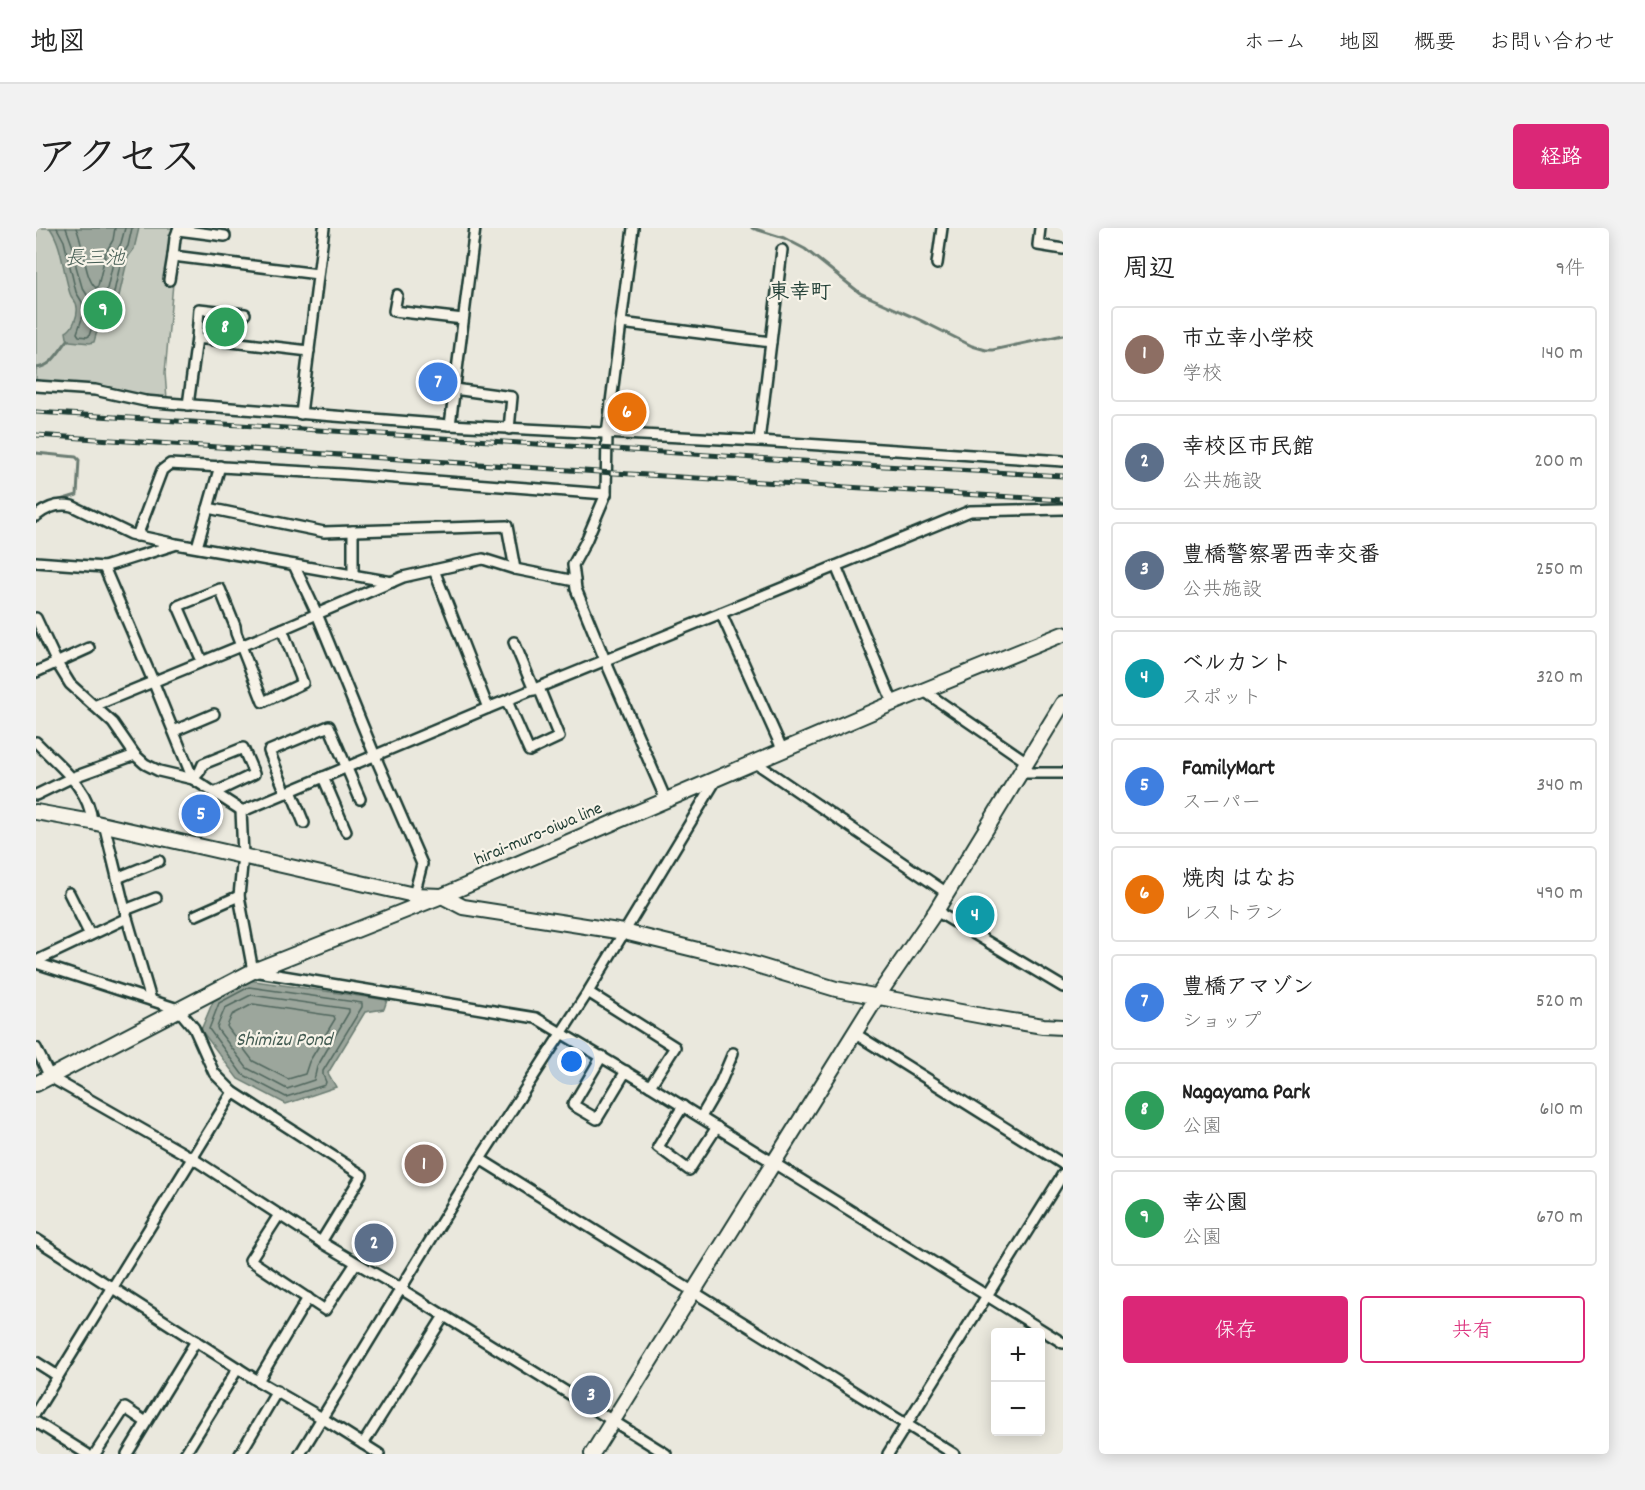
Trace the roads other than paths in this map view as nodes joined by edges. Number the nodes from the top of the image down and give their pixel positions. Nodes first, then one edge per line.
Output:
1 (324, 228) edge
2 (475, 228) edge
3 (633, 228) edge
4 (942, 228) edge
5 (1040, 228) edge
6 (179, 229) edge
7 (225, 236) dead end
8 (1063, 249) edge
9 (782, 250) dead end
10 (173, 256) junction
11 (937, 264) dead end
12 (318, 274) junction
13 (169, 280) dead end
14 (397, 295) dead end
15 (245, 314) dead end
16 (463, 319) junction
17 (621, 323) junction
18 (196, 339) junction
19 (771, 342) junction
20 (309, 351) junction
21 (36, 386) edge
22 (454, 389) junction
23 (188, 405) junction
24 (301, 414) junction
25 (450, 425) junction
26 (509, 429) junction
27 (607, 434) junction
28 (759, 441) junction
29 (1063, 461) edge
30 (220, 466) junction
31 (606, 494) junction
32 (208, 508) junction
33 (1063, 509) edge
34 (36, 516) edge
35 (353, 531) junction
36 (137, 536) junction
37 (176, 544) junction
38 (197, 547) junction
39 (36, 562) edge
40 (294, 565) junction
41 (836, 566) junction
42 (104, 567) junction
43 (515, 569) junction
44 (434, 570) junction
45 (353, 575) junction
46 (575, 581) junction
47 (392, 582) junction
48 (721, 613) junction
49 (317, 614) junction
50 (36, 618) edge
51 (282, 629) junction
52 (1063, 634) edge
53 (514, 642) dead end
54 (240, 646) junction
55 (89, 648) dead end
56 (604, 660) junction
57 (202, 661) junction
58 (57, 663) junction
59 (36, 672) edge
60 (153, 681) junction
61 (536, 689) junction
62 (924, 691) junction
63 (507, 701) junction
64 (893, 703) junction
65 (1063, 703) edge
66 (94, 706) junction
67 (488, 708) junction
68 (214, 714) dead end
69 (174, 731) junction
70 (36, 742) edge
71 (783, 751) junction
72 (135, 755) junction
73 (375, 756) junction
74 (756, 763) junction
75 (347, 767) junction
76 (1023, 767) junction
77 (1063, 773) edge
78 (323, 777) junction
79 (71, 778) junction
80 (193, 779) junction
81 (716, 780) junction
82 (288, 792) junction
83 (214, 793) junction
84 (36, 795) edge
85 (360, 799) dead end
86 (666, 800) junction
87 (241, 810) junction
88 (36, 812) edge
89 (98, 823) junction
90 (304, 823) dead end
91 (346, 831) dead end
92 (243, 855) junction
93 (159, 861) dead end
94 (117, 878) junction
95 (69, 893) dead end
96 (947, 893) junction
97 (414, 895) junction
98 (239, 896) junction
99 (442, 896) junction
100 (156, 898) dead end
101 (936, 911) junction
102 (126, 914) junction
103 (196, 915) dead end
104 (624, 932) junction
105 (90, 935) junction
106 (37, 959) edge
107 (253, 971) junction
108 (1063, 987) edge
109 (588, 992) junction
110 (877, 997) junction
111 (151, 1000) junction
112 (178, 1009) junction
113 (1063, 1027) edge
114 (561, 1032) junction
115 (855, 1034) junction
116 (36, 1048) edge
117 (733, 1053) dead end
118 (602, 1056) junction
119 (626, 1071) junction
120 (50, 1077) junction
121 (36, 1084) edge
122 (650, 1086) junction
123 (233, 1092) junction
124 (683, 1107) junction
125 (701, 1117) junction
126 (717, 1127) junction
127 (192, 1158) junction
128 (480, 1159) junction
129 (774, 1163) junction
130 (1063, 1164) edge
131 (1063, 1174) edge
132 (279, 1215) junction
133 (36, 1239) edge
134 (321, 1242) junction
135 (356, 1263) junction
136 (112, 1287) junction
137 (400, 1289) junction
138 (694, 1292) junction
139 (987, 1296) junction
140 (308, 1298) junction
141 (444, 1316) junction
142 (196, 1341) junction
143 (1063, 1343) edge
144 (36, 1362) edge
145 (238, 1368) junction
146 (58, 1376) junction
147 (258, 1381) junction
148 (277, 1391) junction
149 (36, 1412) edge
150 (322, 1418) junction
151 (613, 1421) junction
152 (36, 1422) edge
153 (146, 1422) junction
154 (906, 1425) junction
155 (363, 1444) junction
156 (87, 1454) edge
157 (95, 1454) edge
158 (127, 1454) edge
159 (185, 1454) edge
160 (240, 1454) edge
161 (300, 1454) edge
162 (379, 1454) edge
163 (592, 1454) edge
164 (666, 1454) edge
165 (888, 1454) edge
166 (954, 1454) edge

1 - 12 street
2 - 16 street
3 - 17 street
4 - 11 street
5 - 8 street
6 - 7 street
6 - 10 street
9 - 19 street
10 - 12 street
10 - 13 street
12 - 20 street
14 - 16 street
15 - 18 street
16 - 22 street
17 - 19 street
17 - 27 street
18 - 20 street
18 - 23 street
19 - 28 street
20 - 24 street
21 - 23 street
22 - 25 street
22 - 26 street
23 - 24 street
24 - 25 street
25 - 26 street
26 - 27 street
27 - 28 street
27 - 31 street
28 - 29 street
30 - 31 street
30 - 32 street
30 - 36 street
31 - 46 street
32 - 35 street
32 - 38 street
33 - 41 street
34 - 36 street
35 - 43 street
35 - 45 street
36 - 37 street
37 - 38 street
37 - 42 street
38 - 40 street
39 - 42 street
40 - 45 street
40 - 49 street
41 - 48 street
41 - 64 street
42 - 60 street
43 - 44 street
43 - 46 street
44 - 47 street
44 - 67 street
45 - 47 street
46 - 56 street
47 - 49 street
48 - 56 street
48 - 71 street
49 - 51 street
49 - 73 street
50 - 58 street
51 - 54 street
51 - 54 street
52 - 62 street, hirai-muro-oiwa line
53 - 61 street
54 - 57 street
54 - 57 street
55 - 58 street
56 - 61 street
56 - 86 street
57 - 60 street
58 - 59 street
58 - 66 street
60 - 66 street
60 - 69 street
61 - 63 street
61 - 63 street
62 - 64 street, hirai-muro-oiwa line
62 - 76 street
63 - 67 street
64 - 71 street, hirai-muro-oiwa line
65 - 76 street
66 - 72 street
67 - 73 street
68 - 69 street
69 - 80 street
70 - 79 street
71 - 74 street, hirai-muro-oiwa line
72 - 79 street
72 - 80 street
73 - 75 street
73 - 97 street
74 - 81 street, hirai-muro-oiwa line
74 - 96 street
75 - 78 street
75 - 82 street
75 - 85 street
76 - 77 street
76 - 96 street
78 - 82 street
78 - 91 street
79 - 84 street
79 - 89 street
80 - 83 street
80 - 83 street
81 - 86 street, hirai-muro-oiwa line
81 - 104 street
82 - 87 street
82 - 90 street
83 - 87 street
86 - 99 street, hirai-muro-oiwa line
87 - 92 street
88 - 89 street
89 - 92 street
89 - 94 street
92 - 97 street
92 - 98 street
93 - 94 street
94 - 102 street
95 - 105 street
96 - 101 street
97 - 99 street
98 - 103 street
98 - 107 street
99 - 104 street
99 - 107 street, hirai-muro-oiwa line
100 - 102 street
101 - 108 street
101 - 110 street
102 - 105 street
102 - 111 street
104 - 109 street
104 - 110 street
105 - 106 street
106 - 111 street
107 - 112 street, hirai-muro-oiwa line
107 - 114 street
109 - 114 street
109 - 122 street
110 - 113 street
110 - 115 street
111 - 112 street
112 - 120 street, hirai-muro-oiwa line
112 - 123 street
114 - 118 street
114 - 128 street
115 - 129 street
115 - 130 street
116 - 120 street
117 - 125 street
118 - 119 street
118 - 119 street
119 - 122 street
120 - 121 street, hirai-muro-oiwa line
120 - 127 street
122 - 124 street
123 - 127 street
123 - 134 street
124 - 125 street
124 - 126 street
125 - 126 street
126 - 129 street
127 - 132 street
127 - 136 street
128 - 137 street
128 - 138 street
129 - 138 street
129 - 139 street
131 - 139 street
132 - 134 street
132 - 140 street
133 - 136 street
134 - 135 street
135 - 137 street
135 - 140 street
136 - 142 street
136 - 146 street
137 - 141 street
137 - 150 street
138 - 151 street
138 - 154 street
139 - 143 street
139 - 154 street
140 - 147 street
141 - 151 street
141 - 155 street
142 - 145 street
142 - 153 street
144 - 146 street
145 - 147 street
145 - 159 street
146 - 149 street
147 - 148 street
148 - 150 street
148 - 160 street
150 - 155 street
150 - 161 street
151 - 163 street
151 - 164 street
152 - 156 street
153 - 157 street
153 - 158 street
154 - 165 street
154 - 166 street
155 - 162 street

